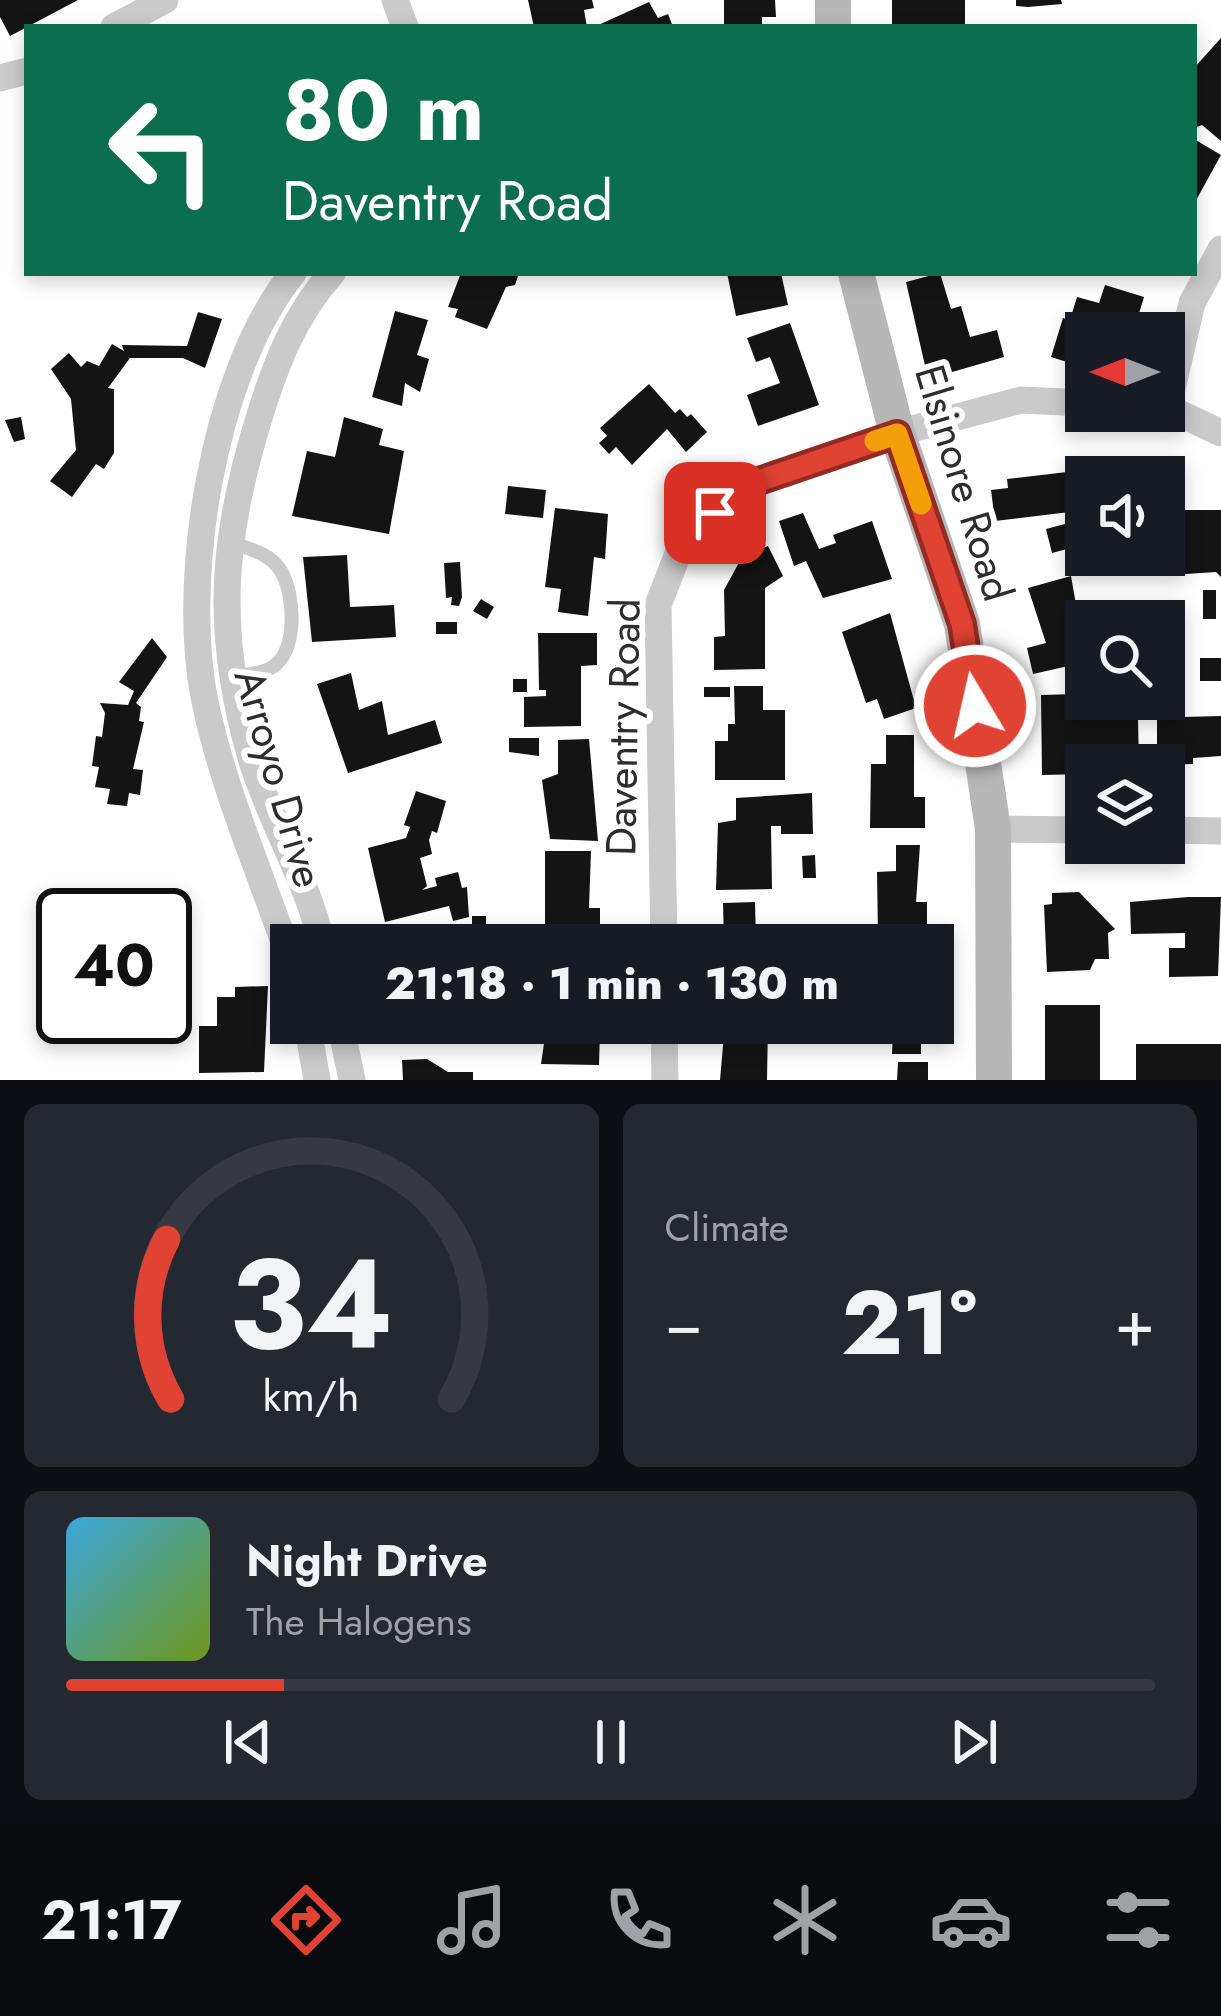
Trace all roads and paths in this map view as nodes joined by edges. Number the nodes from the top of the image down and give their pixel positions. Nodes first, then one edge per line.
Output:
1 (165, 0) edge
2 (120, 24) edge
3 (1221, 249) edge
4 (291, 276) edge
5 (329, 276) edge
6 (857, 276) edge
7 (1185, 331) edge
8 (270, 342) junction
9 (1065, 402) edge
10 (1185, 415) edge
11 (1221, 433) edge
12 (897, 434) junction
13 (227, 541) junction
14 (231, 677) junction
15 (993, 829) junction
16 (1065, 830) edge
17 (1185, 830) edge
18 (1221, 831) edge
19 (278, 924) edge
20 (314, 924) edge
21 (664, 924) edge
22 (311, 1044) edge
23 (344, 1044) edge
24 (664, 1044) edge
25 (317, 1080) edge
26 (352, 1080) edge
27 (665, 1080) edge
28 (994, 1080) edge

1 - 2 street
3 - 7 street
4 - 8 street, Arroyo Drive
5 - 8 street, Arroyo Drive
6 - 12 street, Elsinore Road
8 - 13 street, Arroyo Drive
8 - 19 street, Arroyo Drive
9 - 12 street, Daventry Road
10 - 11 street
12 - 15 street, Elsinore Road
12 - 21 street, Daventry Road
13 - 14 street, Arroyo Drive
13 - 14 lane
14 - 20 street, Arroyo Drive
15 - 16 street
15 - 28 street, Elsinore Road
17 - 18 street
22 - 25 street
23 - 26 street
24 - 27 street

